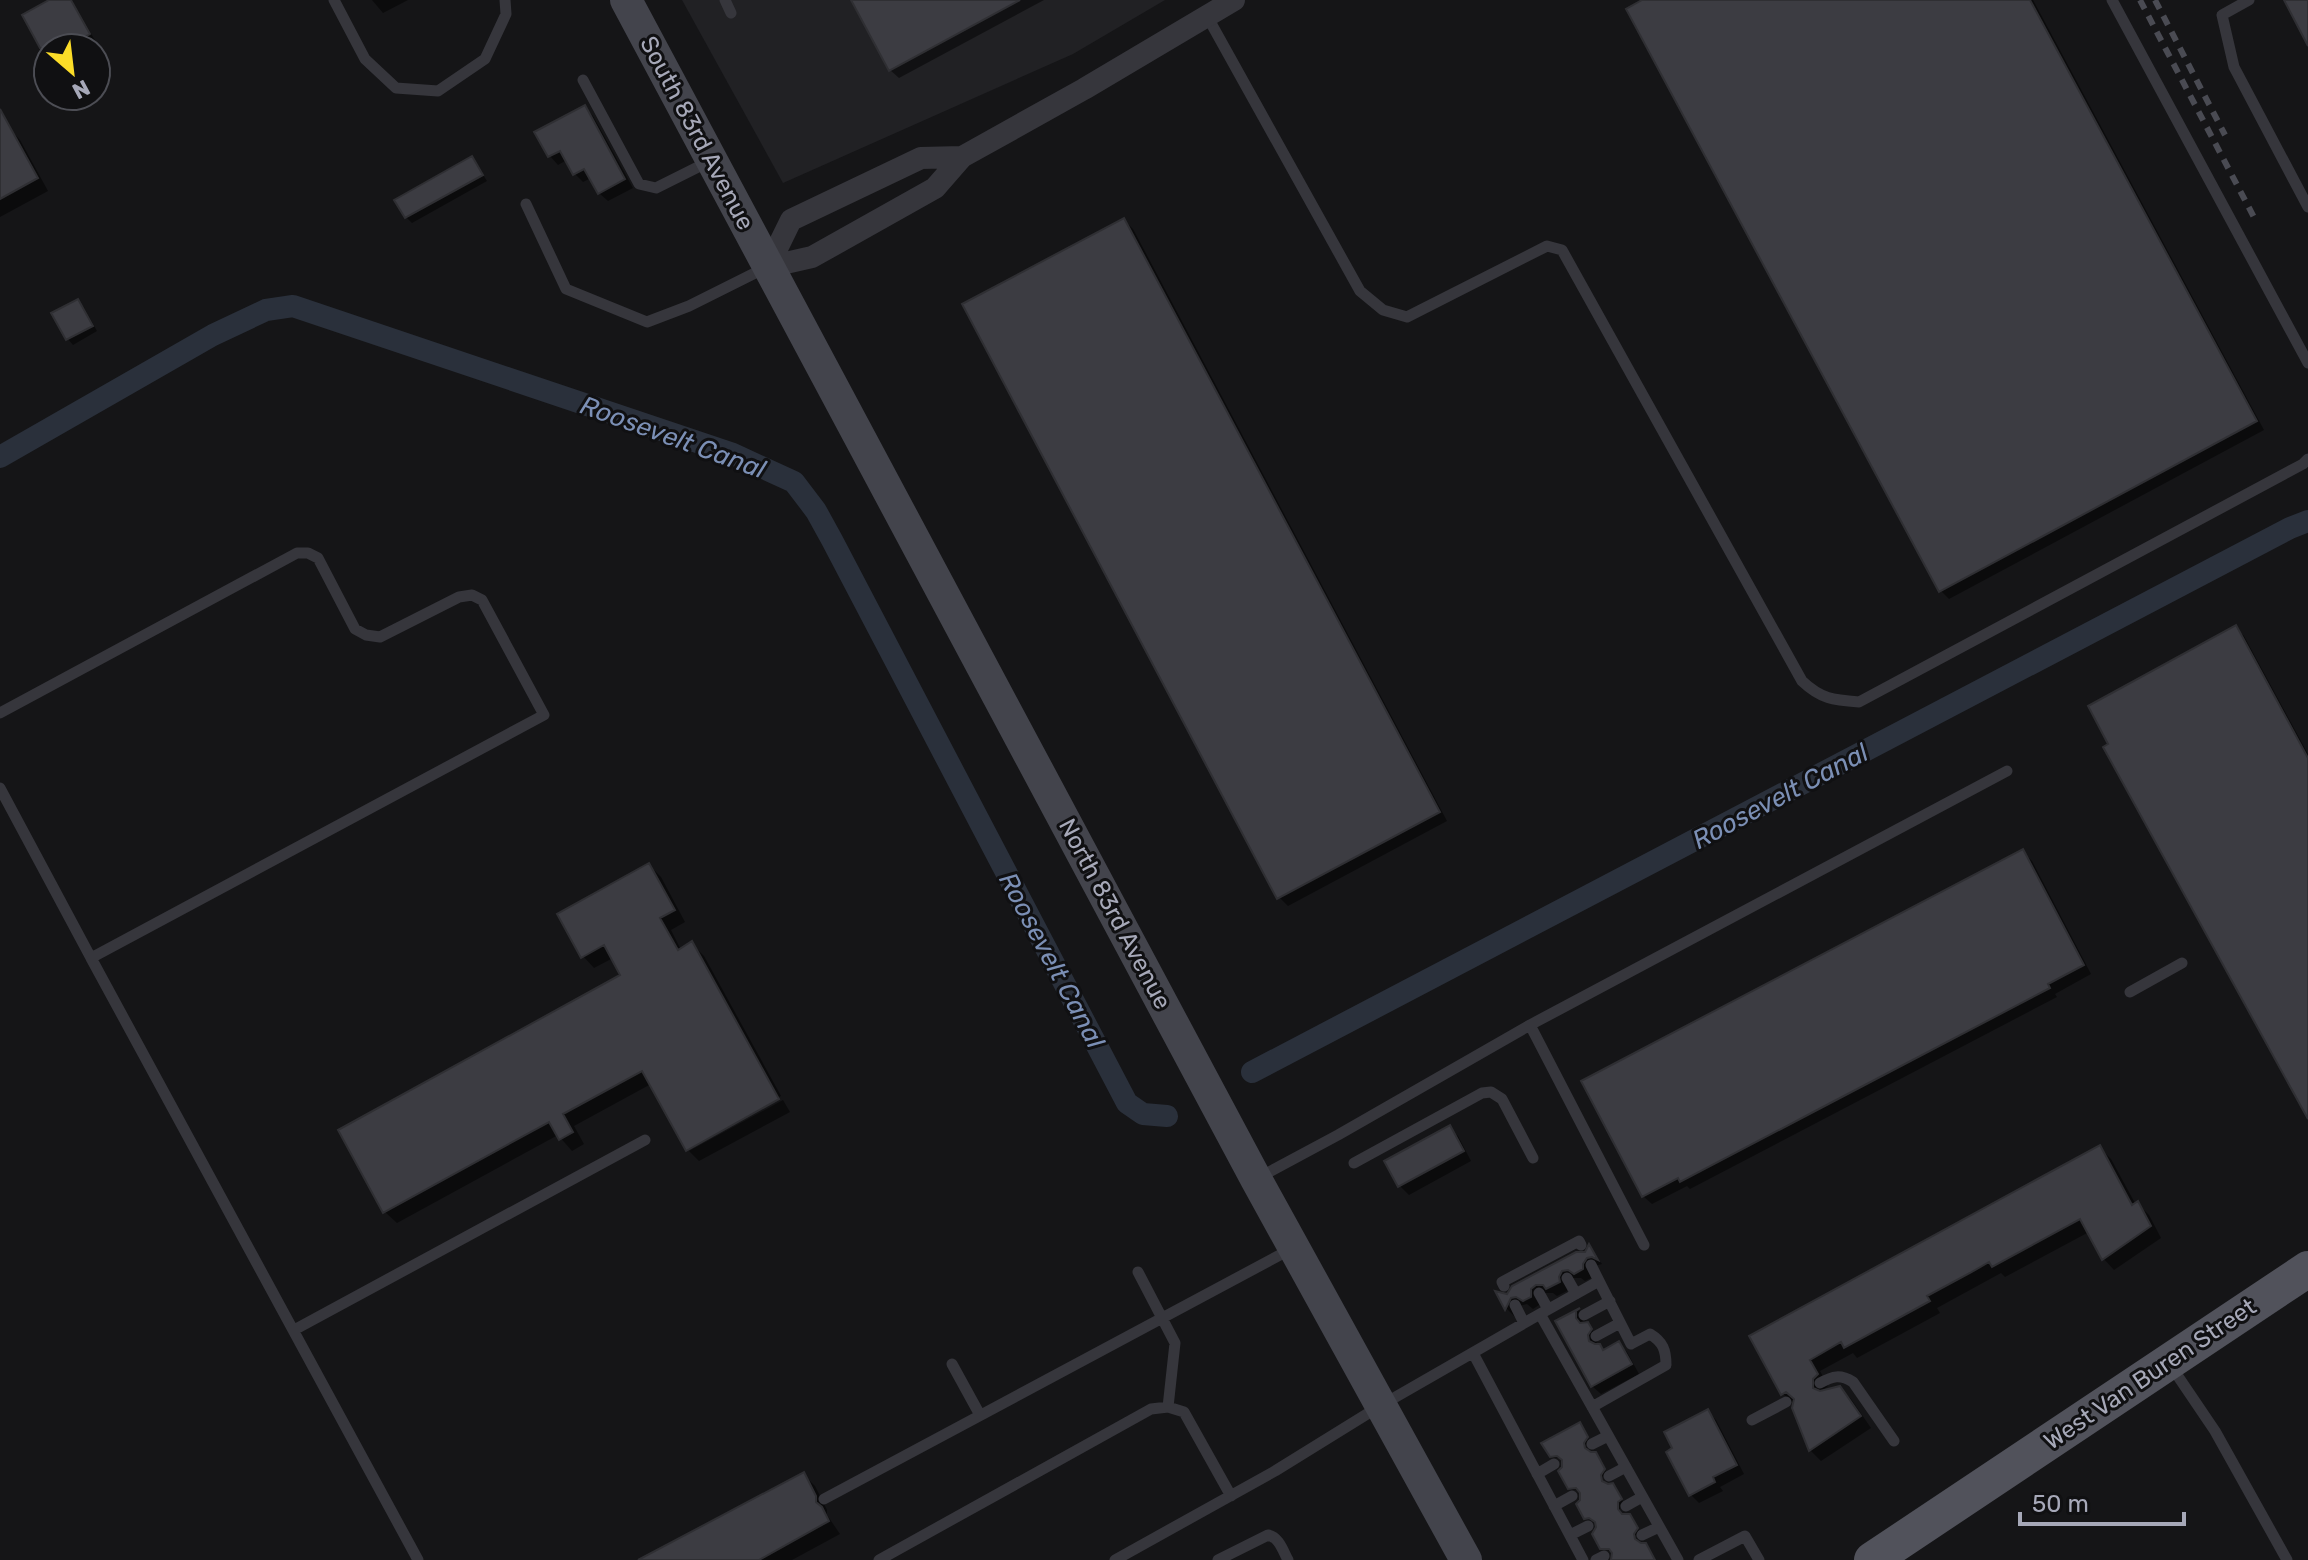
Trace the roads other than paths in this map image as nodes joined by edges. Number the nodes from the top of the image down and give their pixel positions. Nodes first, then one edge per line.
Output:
1 (334, 0) edge
2 (505, 0) edge
3 (626, 0) edge
4 (725, 0) edge
5 (1234, 0) edge
6 (2112, 0) edge
7 (2249, 0) edge
8 (731, 13) dead end
9 (1207, 16) junction
10 (583, 80) dead end
11 (962, 157) junction
12 (712, 160) junction
13 (526, 204) dead end
14 (2308, 207) edge
15 (768, 267) junction
16 (2308, 363) edge
17 (2308, 459) edge
18 (0, 713) edge
19 (2007, 771) dead end
20 (0, 788) edge
21 (91, 958) junction
22 (2182, 963) dead end
23 (2130, 992) dead end
24 (1530, 1025) junction
25 (645, 1140) dead end
26 (1533, 1158) dead end
27 (1354, 1163) dead end
28 (1256, 1179) junction
29 (1581, 1245) dead end
30 (1644, 1245) dead end
31 (1294, 1247) junction
32 (1591, 1265) dead end
33 (2308, 1269) edge
34 (1138, 1272) dead end
35 (1567, 1278) dead end
36 (1599, 1281) junction
37 (1504, 1286) dead end
38 (1539, 1293) dead end
39 (1576, 1294) junction
40 (1610, 1301) junction
41 (1515, 1305) dead end
42 (1544, 1312) junction
43 (1584, 1315) dead end
44 (1162, 1318) junction
45 (1524, 1323) junction
46 (1620, 1323) junction
47 (294, 1330) junction
48 (1596, 1336) dead end
49 (1473, 1353) junction
50 (2168, 1362) junction
51 (952, 1364) dead end
52 (1820, 1383) dead end
53 (1786, 1402) dead end
54 (1380, 1406) junction
55 (1168, 1407) junction
56 (1592, 1407) junction
57 (980, 1415) junction
58 (1752, 1420) dead end
59 (1608, 1436) junction
60 (1894, 1441) dead end
61 (1592, 1444) dead end
62 (1554, 1464) dead end
63 (1626, 1467) junction
64 (1537, 1474) junction
65 (1609, 1476) dead end
66 (1231, 1496) junction
67 (1572, 1496) dead end
68 (1642, 1497) junction
69 (824, 1499) dead end
70 (1554, 1506) junction
71 (1626, 1506) dead end
72 (1588, 1526) dead end
73 (1659, 1527) junction
74 (1570, 1535) junction
75 (1642, 1535) dead end
76 (418, 1560) edge
77 (879, 1560) edge
78 (1115, 1560) edge
79 (1218, 1560) edge
80 (1288, 1560) edge
81 (1466, 1560) edge
82 (1583, 1560) edge
83 (1678, 1560) edge
84 (1699, 1560) edge
85 (1759, 1560) edge
86 (1872, 1560) edge
87 (2287, 1560) edge

1 - 2 lane
3 - 12 main road, South 83rd Avenue
4 - 8 lane
5 - 9 street
6 - 16 lane
7 - 14 lane
9 - 11 street
9 - 17 lane
10 - 12 lane
11 - 15 street
11 - 15 street
12 - 15 main road, South 83rd Avenue
13 - 15 lane
15 - 28 main road, North 83rd Avenue
18 - 21 lane
19 - 24 lane
20 - 21 lane
21 - 47 lane
22 - 23 lane
24 - 28 lane
24 - 30 lane
25 - 47 lane
26 - 27 lane
28 - 31 main road, North 83rd Avenue
29 - 37 lane
31 - 44 lane
31 - 54 main road, North 83rd Avenue
32 - 36 lane
33 - 50 main road, West Van Buren Street
34 - 44 lane
35 - 39 lane
36 - 39 lane
36 - 40 lane
38 - 42 lane
39 - 42 lane
40 - 43 lane
40 - 46 lane
41 - 45 lane
42 - 45 lane
42 - 56 lane
44 - 55 lane
44 - 57 lane
45 - 49 lane
46 - 48 lane
46 - 56 lane
47 - 76 lane
49 - 54 lane
49 - 64 lane
50 - 86 main road, West Van Buren Street
50 - 87 lane
51 - 57 lane
52 - 60 lane
53 - 58 lane
54 - 66 lane
54 - 81 main road, North 83rd Avenue
55 - 66 lane
55 - 77 lane
56 - 59 lane
57 - 69 lane
59 - 61 lane
59 - 63 lane
62 - 64 lane
63 - 65 lane
63 - 68 lane
64 - 70 lane
66 - 78 lane
67 - 70 lane
68 - 71 lane
68 - 73 lane
70 - 74 lane
72 - 74 lane
73 - 75 lane
73 - 83 lane
74 - 82 lane
79 - 80 lane
84 - 85 lane

